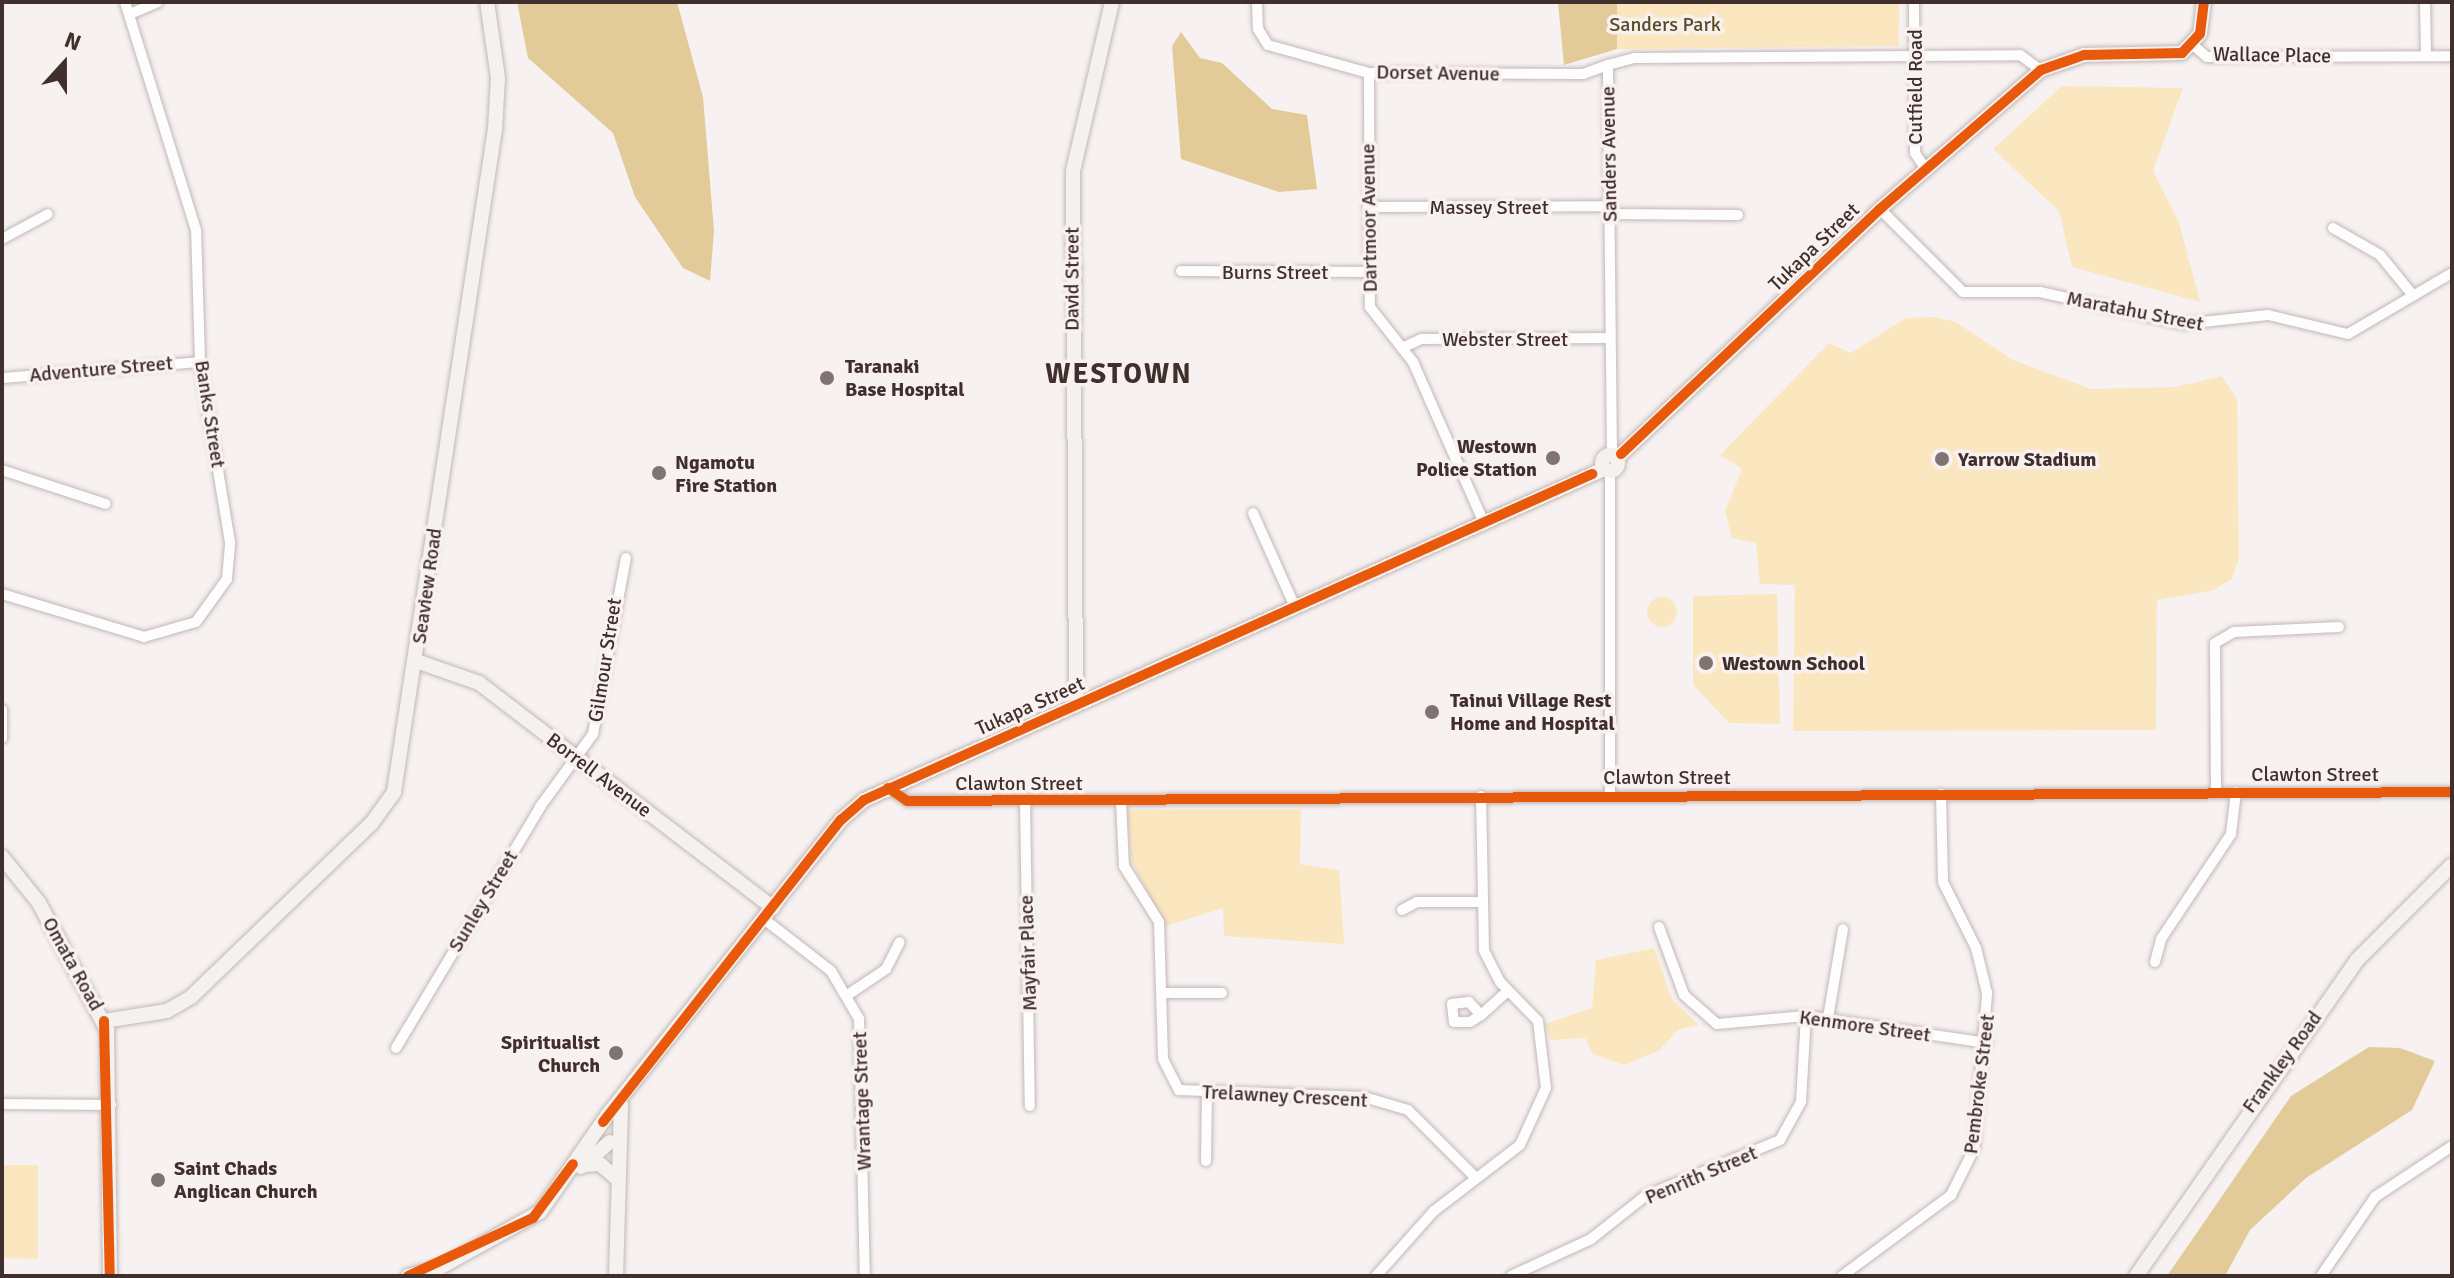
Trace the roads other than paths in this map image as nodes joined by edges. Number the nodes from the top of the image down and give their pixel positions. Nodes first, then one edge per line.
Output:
1 (125, 2) edge
2 (158, 2) edge
3 (487, 2) edge
4 (1112, 2) edge
5 (1257, 2) edge
6 (1914, 2) edge
7 (2204, 2) edge
8 (2425, 2) edge
9 (130, 14) junction
10 (2193, 45) junction
11 (2426, 56) junction
12 (2452, 56) edge
13 (1915, 57) junction
14 (1608, 65) junction
15 (2041, 70) junction
16 (1369, 73) junction
17 (1925, 168) junction
18 (1368, 207) junction
19 (1880, 209) junction
20 (1610, 210) junction
21 (48, 214) dead end
22 (1738, 215) dead end
23 (2333, 228) dead end
24 (2, 239) edge
25 (1181, 271) dead end
26 (1368, 272) junction
27 (2452, 273) edge
28 (2411, 293) junction
29 (1609, 338) junction
30 (1404, 347) junction
31 (200, 362) junction
32 (2, 378) edge
33 (1611, 463) junction
34 (2, 470) edge
35 (106, 504) dead end
36 (1253, 513) dead end
37 (1484, 523) junction
38 (626, 558) dead end
39 (2, 594) edge
40 (1295, 607) junction
41 (2339, 627) dead end
42 (416, 661) junction
43 (1076, 705) junction
44 (2, 710) edge
45 (2, 738) edge
46 (577, 758) junction
47 (888, 788) junction
48 (2236, 792) junction
49 (2452, 792) edge
50 (2216, 793) junction
51 (1941, 794) junction
52 (1610, 795) junction
53 (1481, 796) junction
54 (1025, 801) junction
55 (1121, 801) junction
56 (2, 857) edge
57 (2452, 865) edge
58 (1481, 902) junction
59 (1402, 910) dead end
60 (769, 913) junction
61 (1659, 927) dead end
62 (1843, 929) dead end
63 (900, 942) dead end
64 (2155, 962) dead end
65 (1508, 991) junction
66 (1167, 993) junction
67 (1222, 993) dead end
68 (849, 994) junction
69 (1481, 1015) dead end
70 (1806, 1016) junction
71 (1828, 1018) junction
72 (104, 1021) junction
73 (1987, 1043) junction
74 (396, 1048) dead end
75 (1207, 1091) junction
76 (2, 1104) edge
77 (111, 1105) junction
78 (1030, 1106) dead end
79 (606, 1142) junction
80 (2452, 1146) edge
81 (1206, 1161) dead end
82 (584, 1165) junction
83 (570, 1174) junction
84 (616, 1178) junction
85 (1476, 1178) junction
86 (419, 1275) edge
87 (110, 1276) edge
88 (616, 1276) edge
89 (865, 1276) edge
90 (1376, 1276) edge
91 (1511, 1276) edge
92 (1842, 1276) edge
93 (2136, 1276) edge
94 (2321, 1276) edge

1 - 9 street, Banks Street
2 - 9 street
3 - 42 main road, Seaview Road
4 - 43 main road, David Street
5 - 16 street, Dorset Avenue
6 - 13 street, Cutfield Road
7 - 10 main road
8 - 11 street
9 - 31 street, Banks Street
10 - 11 street, Wallace Place
10 - 15 main road, Wallace Place
11 - 12 street, Wallace Place
13 - 14 street, Sanders Avenue
13 - 15 street
13 - 17 street, Cutfield Road
14 - 16 street, Dorset Avenue
14 - 20 street, Sanders Avenue
15 - 17 main road, Tukapa Street
16 - 18 street, Dartmoor Avenue
17 - 19 main road, Tukapa Street
18 - 20 street, Massey Street
18 - 26 street, Dartmoor Avenue
19 - 28 street, Maratahu Street
19 - 33 main road, Tukapa Street
20 - 22 street, Massey Street
20 - 29 street, Sanders Avenue
21 - 24 street
23 - 28 street
25 - 26 street, Burns Street
26 - 30 street, Dartmoor Avenue
27 - 28 street, Maratahu Street
29 - 30 street, Webster Street
29 - 33 street, Sanders Avenue
30 - 37 street, Dartmoor Avenue
31 - 32 street, Adventure Street
31 - 39 street, Banks Street
33 - 37 main road, Tukapa Street
33 - 52 street, Sanders Avenue
34 - 35 street
36 - 40 street
37 - 40 main road, Tukapa Street
38 - 46 street, Gilmour Street
40 - 43 main road, Tukapa Street
41 - 50 street
42 - 46 main road, Borrell Avenue
42 - 72 main road, Seaview Road
43 - 47 main road, Tukapa Street
44 - 45 street
46 - 60 main road, Borrell Avenue
46 - 74 street, Sunley Street
47 - 54 street, Clawton Street
47 - 60 main road, Tukapa Street
48 - 49 street, Clawton Street
48 - 50 street, Clawton Street
48 - 64 street
50 - 51 street, Clawton Street
51 - 52 street, Clawton Street
51 - 73 street, Pembroke Street
52 - 53 street, Clawton Street
53 - 55 street, Clawton Street
53 - 58 street
54 - 55 street, Clawton Street
54 - 78 street, Mayfair Place
55 - 66 street, Trelawney Crescent
56 - 72 main road, Omata Road
57 - 93 main road, Frankley Road
58 - 59 street
58 - 65 street
60 - 68 street, Wrantage Street
60 - 79 main road, Tukapa Street
61 - 70 street, Kenmore Street
62 - 71 street
63 - 68 street
65 - 69 street
65 - 85 street
66 - 67 street
66 - 75 street, Trelawney Crescent
68 - 89 street, Wrantage Street
70 - 71 street, Kenmore Street
70 - 91 street, Penrith Street
71 - 73 street, Kenmore Street
72 - 77 main road, Omata Road
73 - 92 street, Pembroke Street
75 - 81 street
75 - 85 street, Trelawney Crescent
76 - 77 street
77 - 87 main road, Omata Road
79 - 82 main road
79 - 83 main road
79 - 84 main road
80 - 94 street
82 - 83 main road
82 - 84 main road
83 - 86 main road
84 - 88 main road
85 - 90 street

